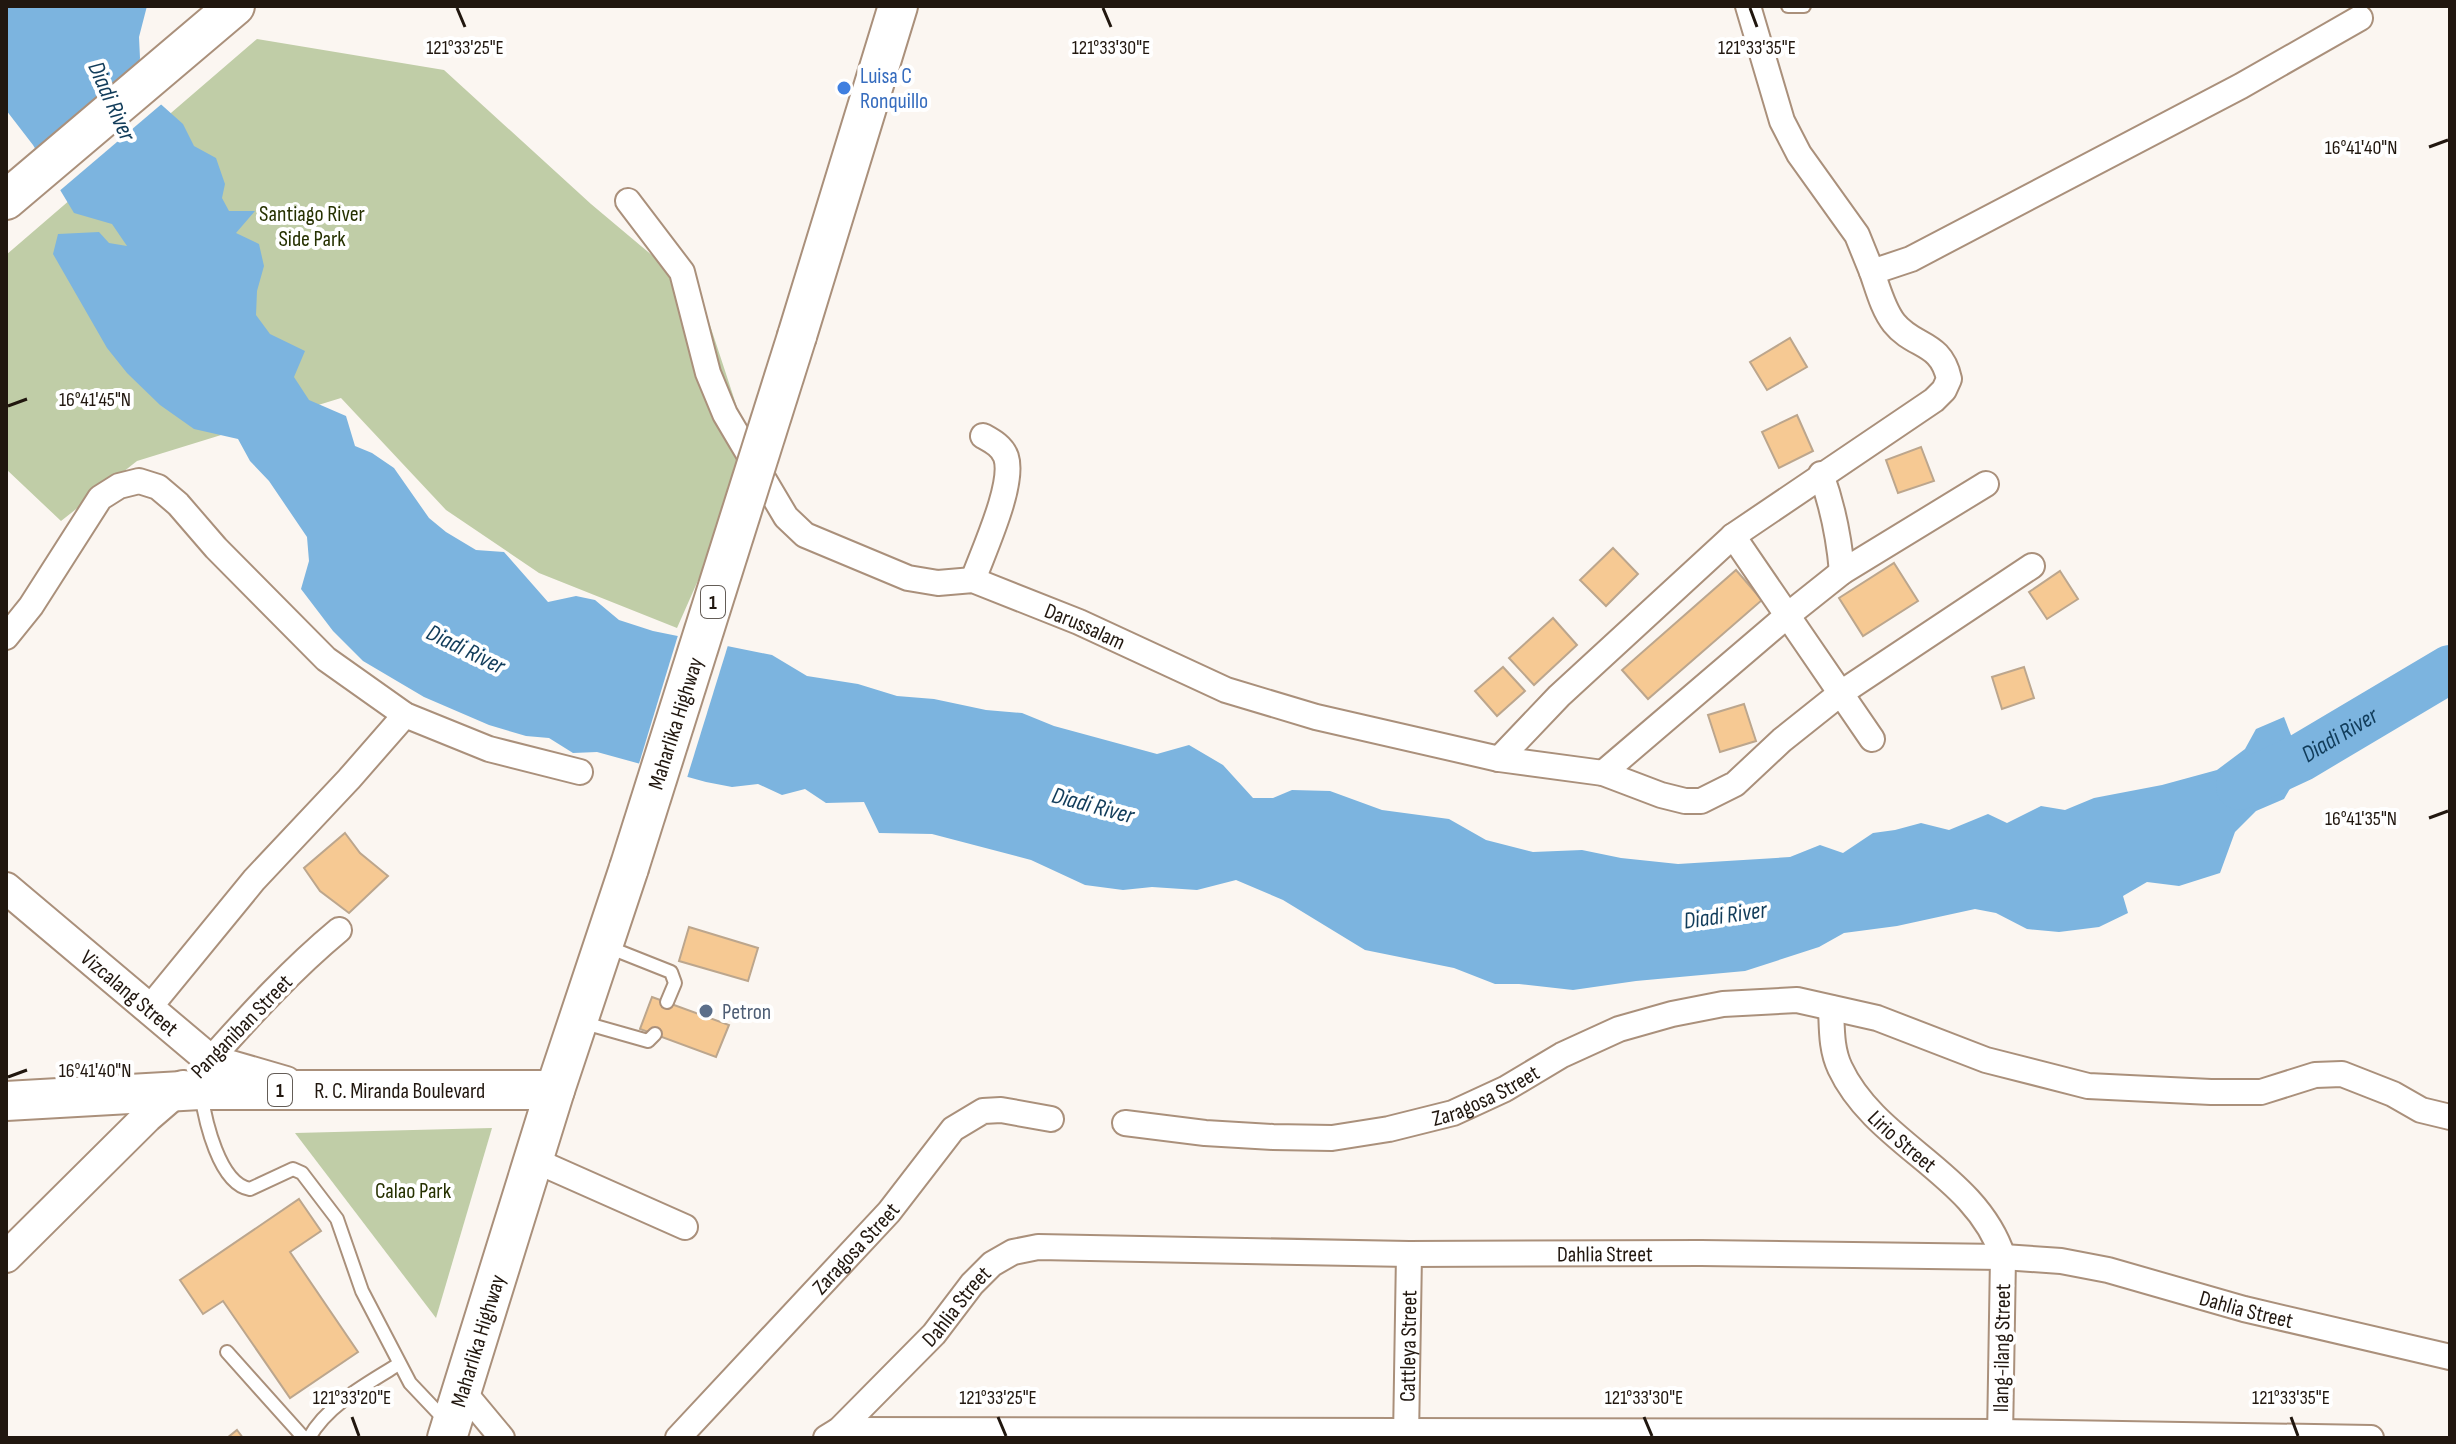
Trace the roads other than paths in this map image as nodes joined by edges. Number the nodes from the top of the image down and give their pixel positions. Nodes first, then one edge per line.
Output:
1 (235, 6) edge
2 (898, 6) edge
3 (1748, 6) edge
4 (1788, 6) edge
5 (1804, 6) edge
6 (2360, 18) dead end
7 (6, 200) edge
8 (628, 201) dead end
9 (1872, 272) junction
10 (983, 436) dead end
11 (1821, 474) junction
12 (1986, 484) dead end
13 (1733, 536) junction
14 (2032, 566) dead end
15 (1842, 572) junction
16 (973, 580) junction
17 (1788, 615) junction
18 (6, 637) edge
19 (1841, 693) junction
20 (405, 715) junction
21 (1872, 739) dead end
22 (1499, 759) junction
23 (580, 772) dead end
24 (1603, 773) junction
25 (6, 888) edge
26 (339, 930) dead end
27 (604, 945) junction
28 (667, 1002) dead end
29 (150, 1007) junction
30 (1831, 1008) junction
31 (578, 1021) junction
32 (655, 1034) dead end
33 (196, 1081) junction
34 (555, 1090) junction
35 (6, 1101) edge
36 (2450, 1117) edge
37 (1051, 1119) dead end
38 (1125, 1123) dead end
39 (534, 1160) junction
40 (685, 1227) dead end
41 (1409, 1254) junction
42 (6, 1257) edge
43 (2003, 1257) junction
44 (227, 1352) dead end
45 (2450, 1357) edge
46 (399, 1364) junction
47 (462, 1390) junction
48 (449, 1432) edge
49 (833, 1434) edge
50 (1406, 1435) edge
51 (2000, 1435) edge
52 (306, 1438) edge
53 (502, 1438) edge
54 (678, 1438) edge
55 (2371, 1438) edge

1 - 7 main road
2 - 27 main road, Maharlika Highway / 1, bridge
3 - 9 street
4 - 5 lane
6 - 9 street
8 - 16 street, Darussalam
9 - 11 street
10 - 16 street
11 - 13 street
11 - 15 street
12 - 15 street
13 - 17 street
13 - 22 street
14 - 19 street, Darussalam
15 - 17 street
16 - 22 street, Darussalam
17 - 19 street
17 - 24 street
18 - 20 street
19 - 21 street
19 - 24 street, Darussalam
20 - 23 street
20 - 29 street
22 - 24 street, Darussalam
25 - 29 street, Vizcalang Street
26 - 33 street, Panganiban Street
27 - 28 lane
27 - 31 main road, Maharlika Highway / 1
29 - 33 street, Vizcalang Street
30 - 36 street, Zaragosa Street
30 - 38 street, Zaragosa Street
30 - 43 street, Lirio Street
31 - 32 lane
31 - 34 main road, Maharlika Highway / 1
33 - 34 main road, R. C. Miranda Boulevard / 1
33 - 35 main road, R. C. Miranda Boulevard / 1
33 - 42 street, Panganiban Street
33 - 46 lane
34 - 39 main road, Maharlika Highway / 1
37 - 54 street, Zaragosa Street
39 - 40 street
39 - 47 main road, Maharlika Highway / 1
41 - 43 street, Dahlia Street
41 - 49 street, Dahlia Street
41 - 50 street, Cattleya Street
43 - 45 street, Dahlia Street
43 - 51 street, Ilang-ilang Street
44 - 52 lane
46 - 48 lane
46 - 52 lane
47 - 48 main road, Maharlika Highway / 1
47 - 53 street
49 - 50 street
50 - 51 street
51 - 55 street

